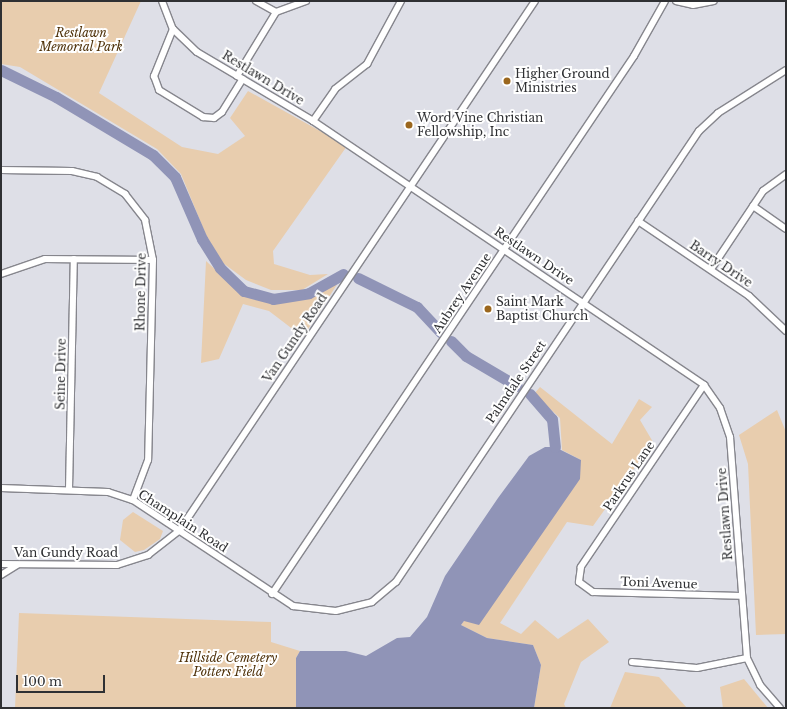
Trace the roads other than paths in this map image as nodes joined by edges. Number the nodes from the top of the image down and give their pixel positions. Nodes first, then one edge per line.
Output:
1 (162, 1) edge
2 (256, 1) edge
3 (306, 1) edge
4 (401, 1) edge
5 (535, 1) edge
6 (665, 1) edge
7 (676, 1) edge
8 (713, 2) edge
9 (276, 12) junction
10 (172, 30) junction
11 (786, 70) edge
12 (240, 78) junction
13 (313, 121) junction
14 (1, 170) edge
15 (786, 174) edge
16 (411, 186) junction
17 (753, 206) junction
18 (638, 221) junction
19 (786, 229) edge
20 (504, 249) junction
21 (74, 259) junction
22 (153, 260) junction
23 (711, 269) junction
24 (1, 274) edge
25 (584, 302) junction
26 (786, 331) edge
27 (704, 385) junction
28 (1, 488) edge
29 (69, 489) junction
30 (133, 500) junction
31 (179, 531) junction
32 (1, 564) edge
33 (18, 564) junction
34 (1, 575) edge
35 (579, 582) joint
36 (272, 594) junction
37 (741, 596) junction
38 (747, 658) junction
39 (632, 662) dead end
40 (780, 708) edge

1 - 10 street, Restlawn Drive
2 - 9 street
3 - 9 street
4 - 13 street
5 - 16 street, Van Gundy Road
6 - 20 street, Aubrey Avenue
7 - 8 street
9 - 12 street
10 - 12 street, Restlawn Drive
10 - 12 street
11 - 18 street, Palmdale Street
12 - 13 street, Restlawn Drive
13 - 16 street, Restlawn Drive
14 - 22 street, Rhone Drive
15 - 17 street
16 - 20 street, Restlawn Drive
16 - 31 street, Van Gundy Road
17 - 19 street
17 - 23 street
18 - 23 street, Barry Drive
18 - 25 street, Palmdale Street
20 - 25 street, Restlawn Drive
20 - 36 street, Aubrey Avenue
21 - 22 street
21 - 24 street
21 - 29 street, Seine Drive
22 - 30 street, Rhone Drive
23 - 26 street, Barry Drive
25 - 27 street, Restlawn Drive
25 - 36 street, Palmdale Street
27 - 35 street, Parkrus Lane
27 - 37 street, Restlawn Drive
28 - 29 street, Champlain Road
29 - 30 street, Champlain Road
30 - 31 street, Champlain Road
31 - 33 street, Van Gundy Road
31 - 36 street, Champlain Road
32 - 33 street, Van Gundy Road
33 - 34 street
35 - 37 street, Toni Avenue
37 - 38 street, Restlawn Drive
38 - 39 street
38 - 40 street, Restlawn Drive

